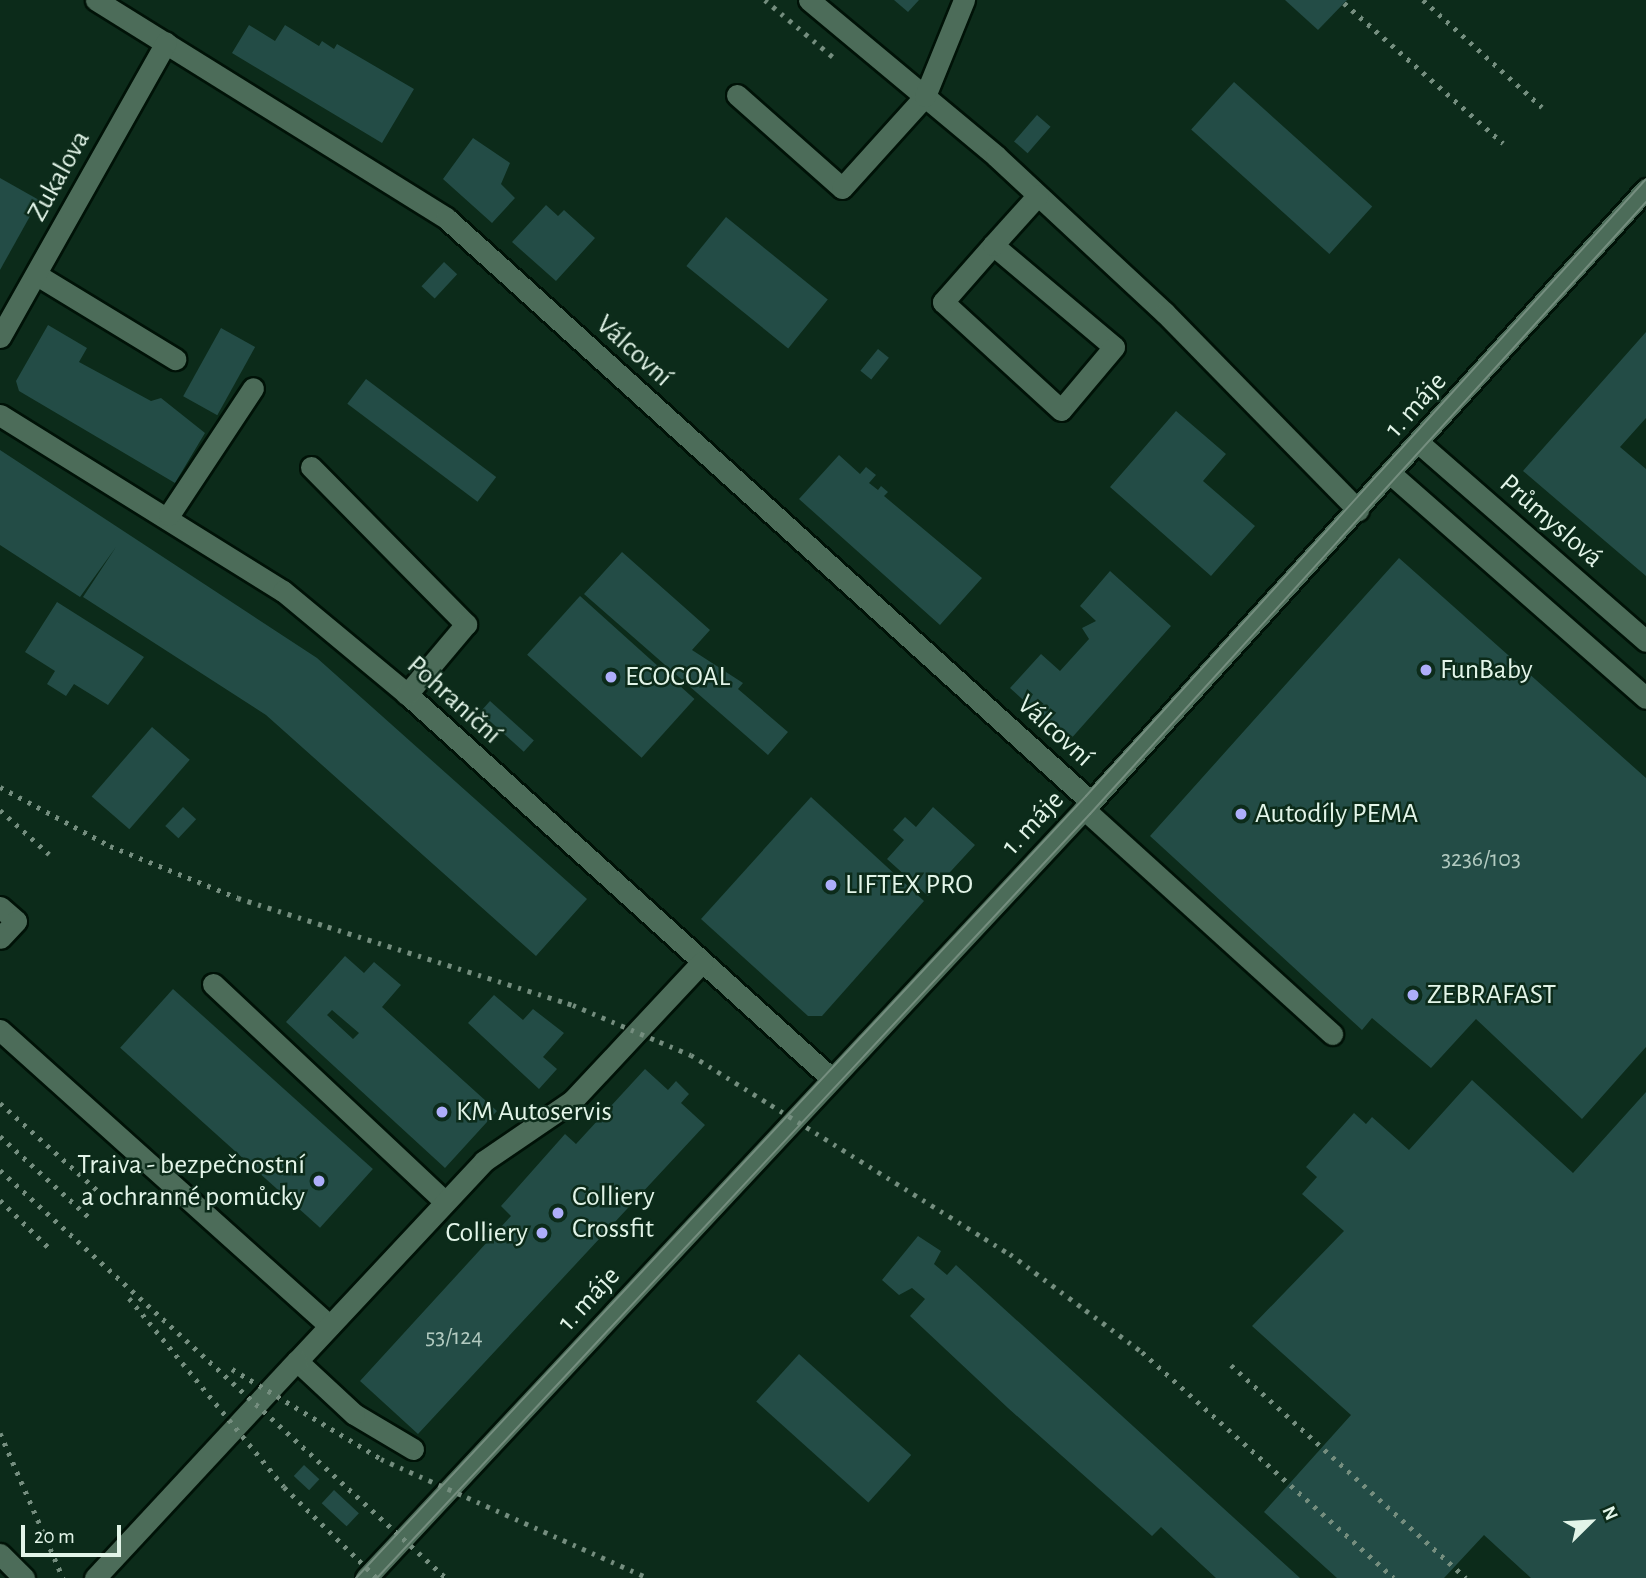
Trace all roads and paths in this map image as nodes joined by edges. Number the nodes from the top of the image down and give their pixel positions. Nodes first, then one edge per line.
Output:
1 (96, 0) edge
2 (809, 0) edge
3 (964, 0) edge
4 (166, 42) junction
5 (737, 95) dead end
6 (925, 96) junction
7 (1646, 189) edge
8 (1038, 195) junction
9 (993, 245) junction
10 (37, 275) junction
11 (0, 337) edge
12 (175, 359) dead end
13 (253, 388) dead end
14 (0, 415) edge
15 (1419, 443) junction
16 (311, 467) dead end
17 (1391, 474) junction
18 (1358, 510) junction
19 (169, 515) junction
20 (1646, 641) edge
21 (407, 694) junction
22 (1646, 698) edge
23 (1088, 806) junction
24 (0, 907) edge
25 (0, 938) edge
26 (702, 962) junction
27 (213, 984) dead end
28 (0, 1030) edge
29 (1332, 1034) dead end
30 (832, 1079) junction
31 (444, 1202) junction
32 (330, 1326) junction
33 (297, 1361) junction
34 (413, 1449) dead end
35 (0, 1554) edge
36 (24, 1578) edge
37 (95, 1578) edge
38 (366, 1578) edge

1 - 4 street, Válcovní
2 - 6 street
3 - 6 street
4 - 10 street, Zukalova
4 - 23 street, Válcovní
5 - 6 street
6 - 8 street
7 - 15 street, 1. máje
8 - 9 street
8 - 18 street
9 - 9 street
10 - 11 street, Zukalova
10 - 12 street
13 - 19 street
14 - 19 street, Pohraniční
15 - 17 street, 1. máje
15 - 20 street, Průmyslová
16 - 21 street
17 - 18 street, 1. máje
17 - 22 street
18 - 23 street, 1. máje
19 - 21 street, Pohraniční
21 - 26 street, Pohraniční
23 - 29 street, Válcovní
23 - 30 street, 1. máje
24 - 25 street
26 - 30 street, Pohraniční
26 - 31 street
27 - 31 street
28 - 32 street
30 - 38 street, 1. máje
31 - 32 street
32 - 33 street
33 - 34 street
33 - 37 street
35 - 36 street

